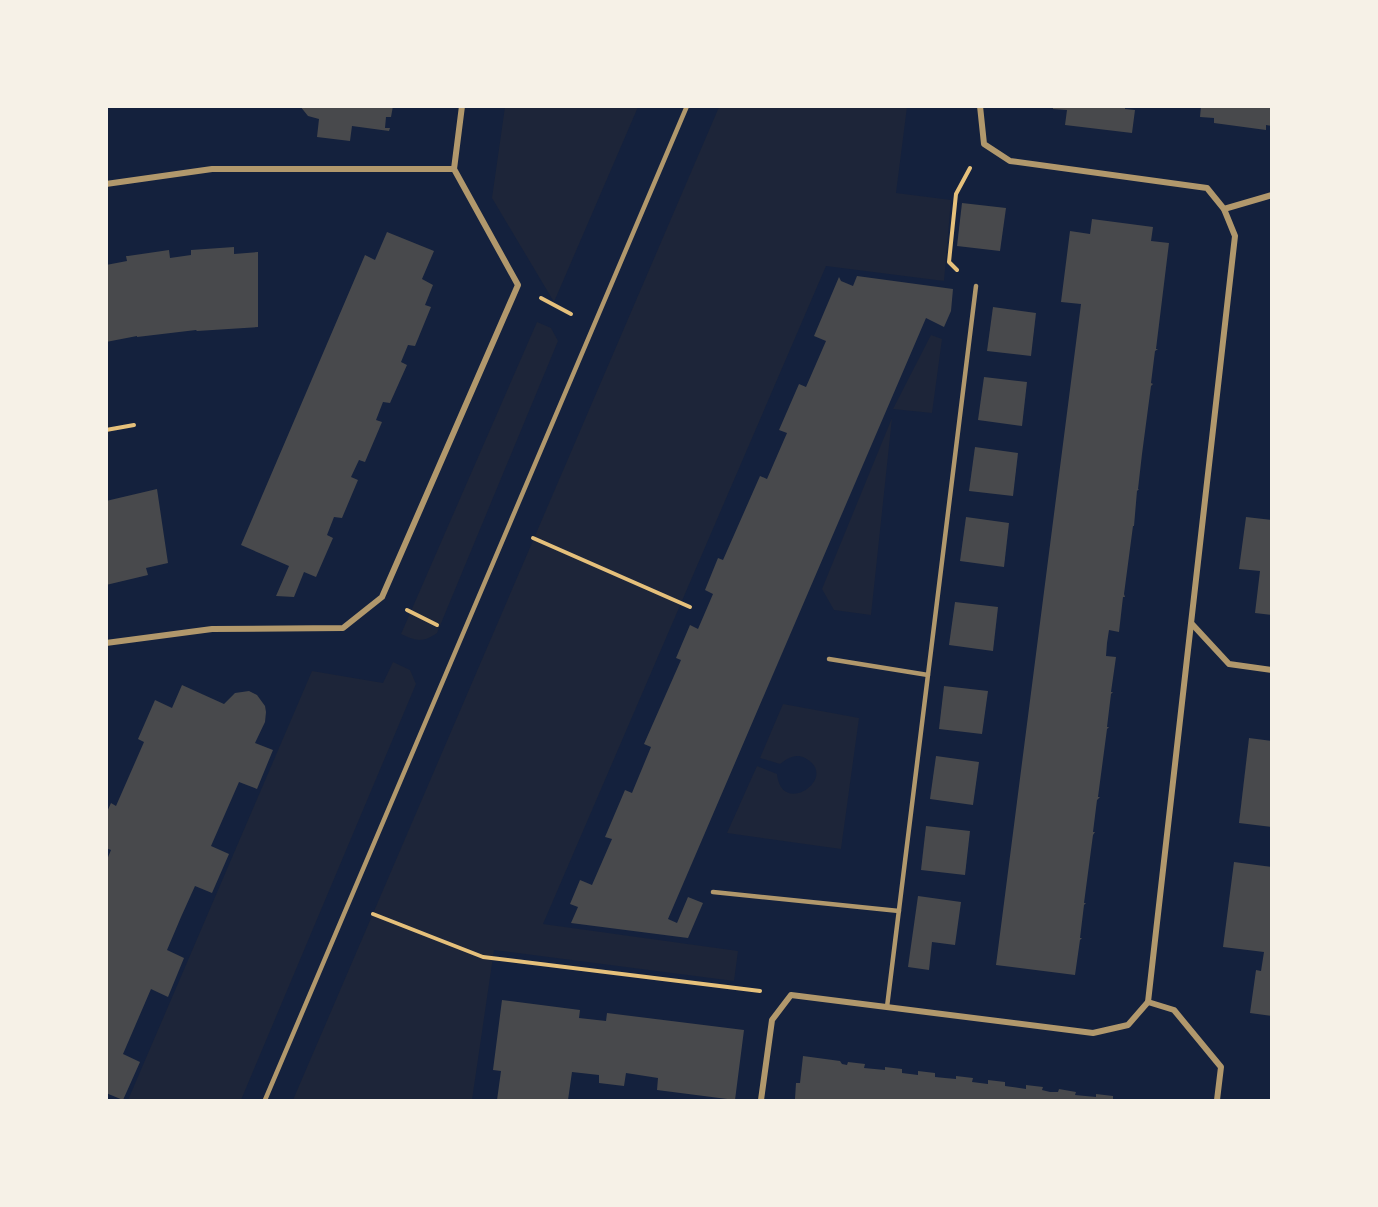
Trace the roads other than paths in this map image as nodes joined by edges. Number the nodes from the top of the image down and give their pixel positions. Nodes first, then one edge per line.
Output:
1 (462, 106) edge
2 (687, 106) edge
3 (980, 106) edge
4 (453, 169) junction
5 (106, 184) edge
6 (1272, 195) edge
7 (1224, 209) junction
8 (976, 286) road end
9 (1192, 624) junction
10 (106, 643) edge
11 (829, 659) dead end
12 (1272, 670) edge
13 (928, 675) junction
14 (713, 892) dead end
15 (899, 911) junction
16 (1148, 1002) junction
17 (887, 1007) junction
18 (265, 1101) edge
19 (761, 1101) edge
20 (1217, 1101) edge

1 - 4 street
2 - 18 lane
3 - 7 street
4 - 5 street
4 - 10 street
6 - 7 street
7 - 9 street
8 - 13 lane
9 - 12 street
9 - 16 street
11 - 13 lane
13 - 15 lane
14 - 15 lane
15 - 17 lane
16 - 17 street
16 - 20 street
17 - 19 street

